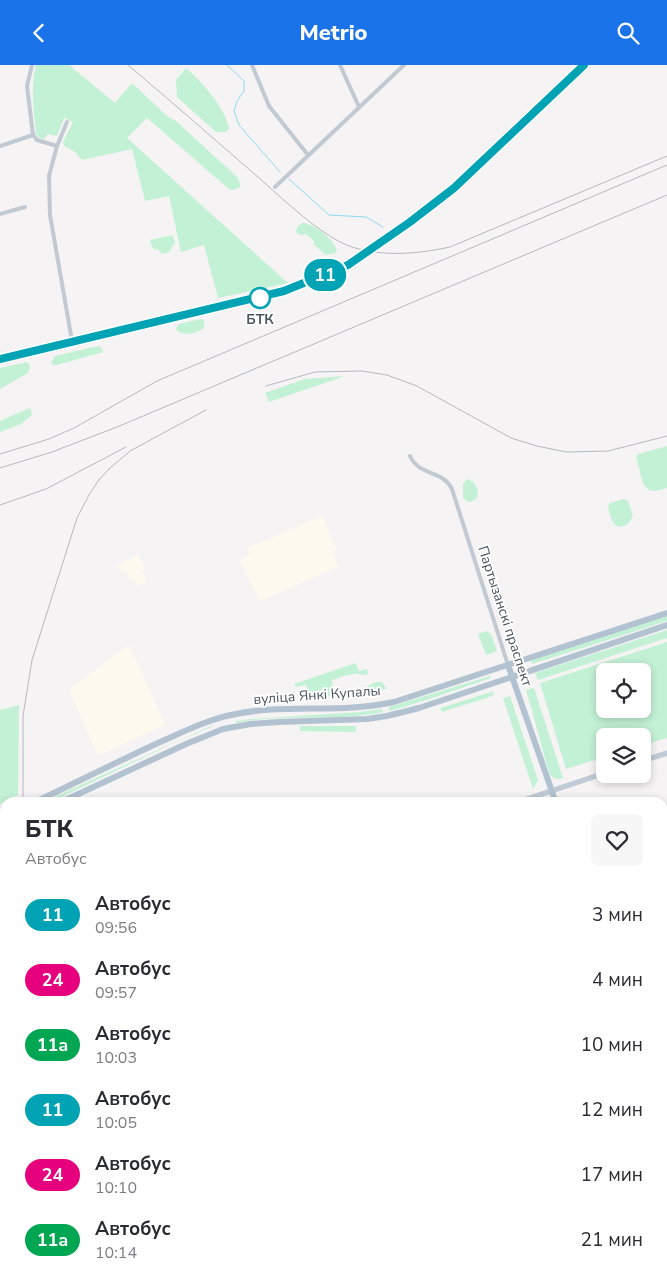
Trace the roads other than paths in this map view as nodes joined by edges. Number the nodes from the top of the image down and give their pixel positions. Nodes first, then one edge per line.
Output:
1 (32, 65) edge
2 (252, 65) edge
3 (340, 65) edge
4 (404, 65) edge
5 (584, 65) edge
6 (359, 107) junction
7 (66, 122) dead end
8 (33, 135) junction
9 (0, 145) edge
10 (57, 146) junction
11 (308, 155) junction
12 (275, 187) dead end
13 (25, 207) dead end
14 (0, 214) edge
15 (72, 341) junction
16 (0, 359) edge
17 (410, 456) dead end
18 (667, 613) edge
19 (667, 625) edge
20 (508, 665) junction
21 (512, 676) junction
22 (220, 718) junction
23 (223, 729) junction
24 (667, 753) edge
25 (651, 758) edge
26 (596, 776) edge
27 (552, 791) junction
28 (45, 797) edge
29 (72, 797) edge
30 (534, 797) edge
31 (554, 797) edge

1 - 8 street
2 - 11 street
3 - 6 street
4 - 6 street
5 - 15 main road
6 - 11 street
7 - 10 street
8 - 9 street
8 - 10 street
10 - 15 street
11 - 12 street
13 - 14 street
15 - 16 main road
17 - 20 street, Партызанскі праспект
18 - 20 main road, вуліца Янкі Купалы
19 - 21 main road, вуліца Янкі Купалы
20 - 21 main road, Партызанскі праспект
20 - 22 main road, вуліца Янкі Купалы
21 - 23 main road, вуліца Янкі Купалы
21 - 27 main road, Партызанскі праспект
22 - 23 main road
22 - 28 main road, вуліца Янкі Купалы
23 - 29 main road, вуліца Янкі Купалы
24 - 25 main road
26 - 27 main road
27 - 30 main road
27 - 31 main road, Партызанскі праспект

